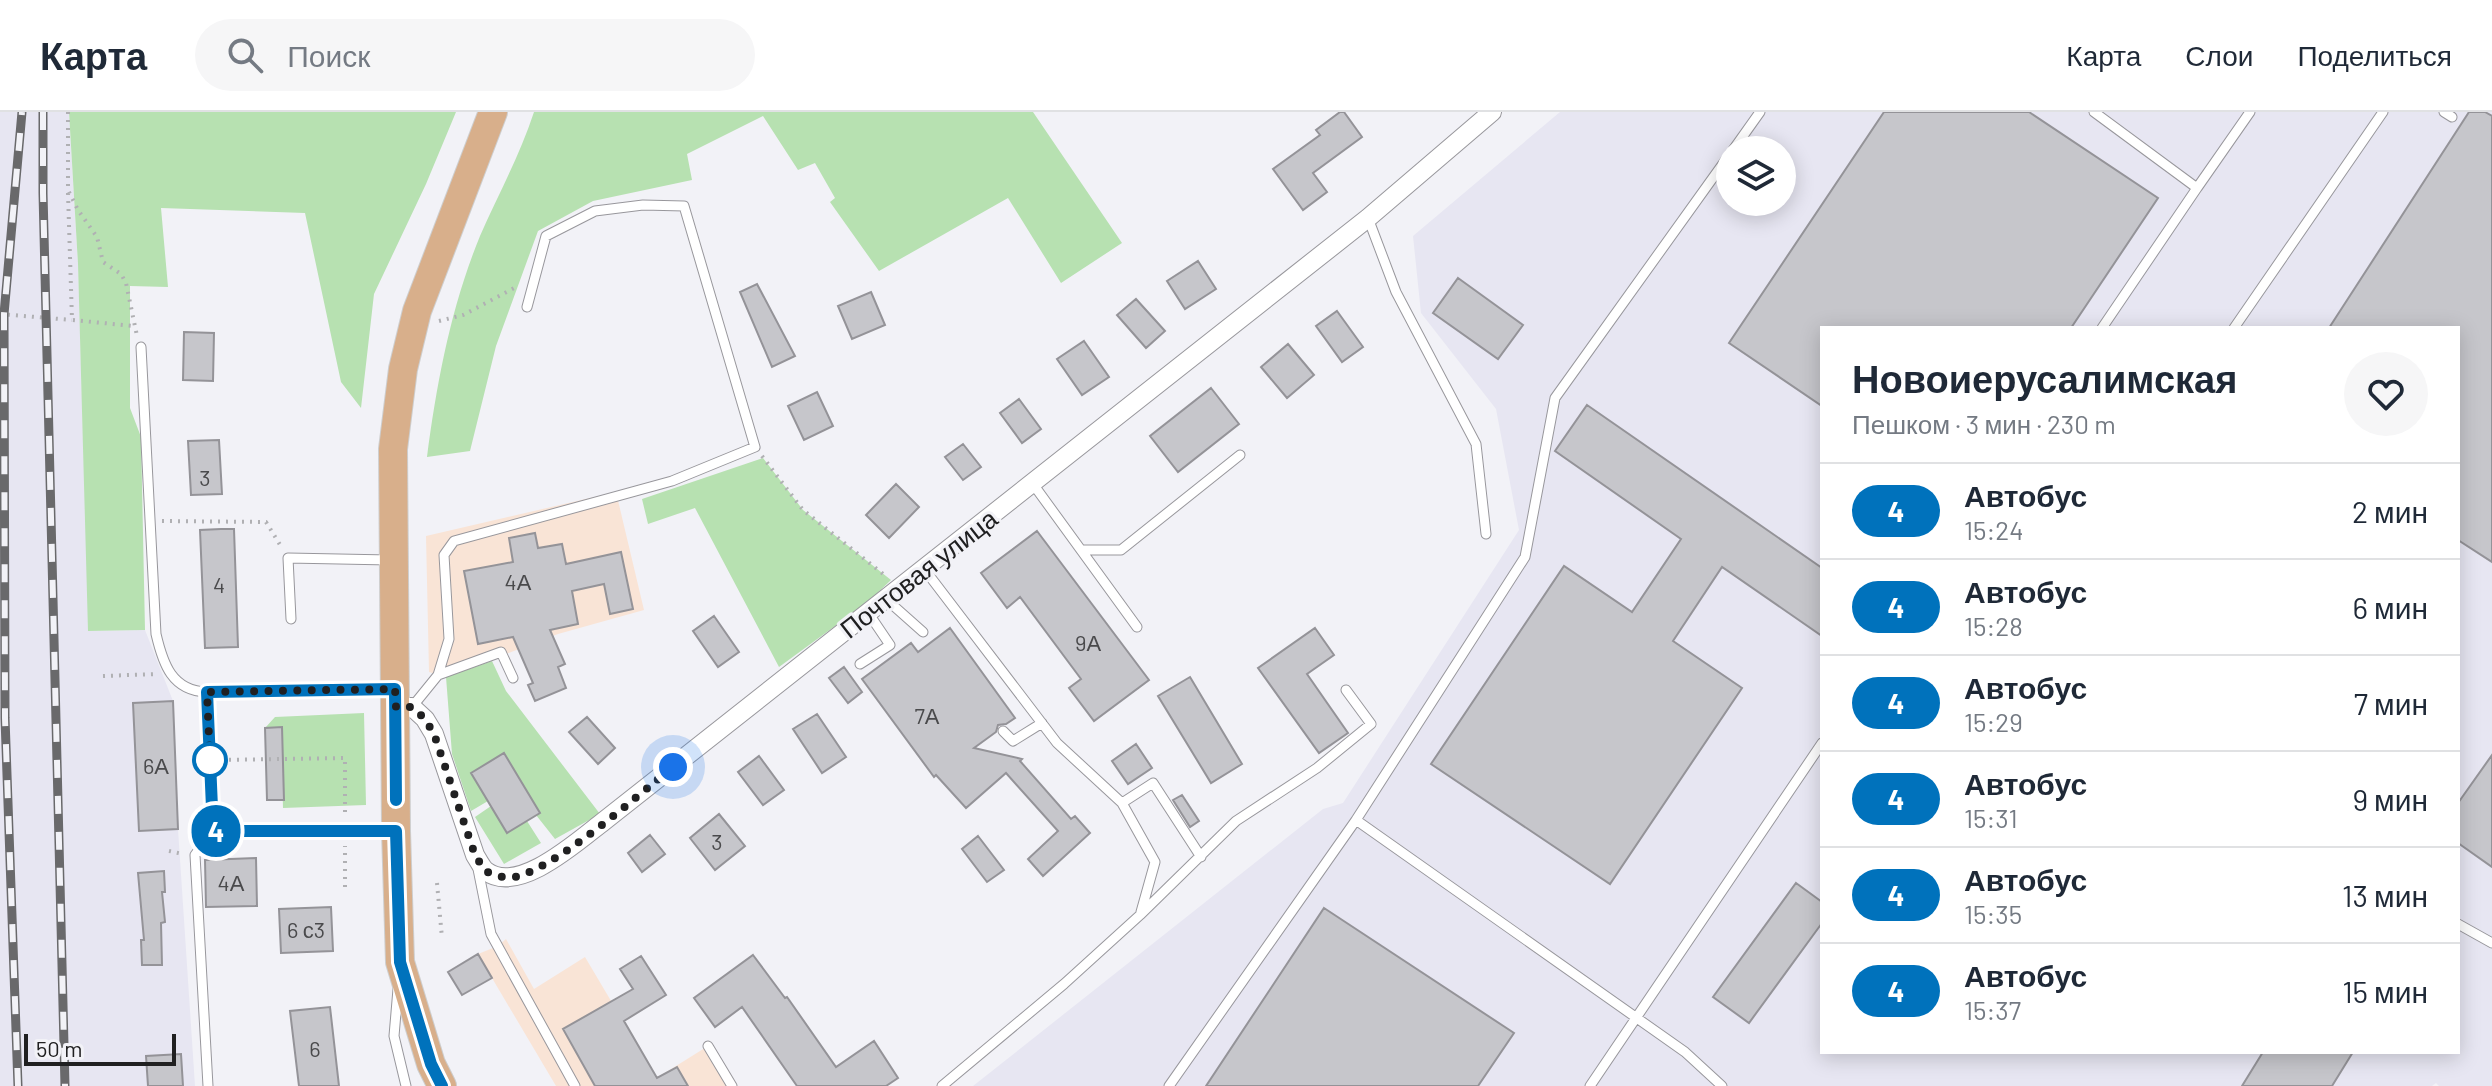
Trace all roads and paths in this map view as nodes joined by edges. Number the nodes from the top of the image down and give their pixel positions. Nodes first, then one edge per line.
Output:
1 (68, 112) edge
2 (493, 112) edge
3 (1492, 112) edge
4 (1760, 112) edge
5 (2094, 112) edge
6 (2250, 112) edge
7 (2383, 112) edge
8 (1743, 136) edge
9 (1716, 174) edge
10 (2197, 188) junction
11 (68, 190) junction
12 (1368, 218) junction
13 (535, 277) junction
14 (527, 307) dead end
15 (0, 314) edge
16 (72, 320) junction
17 (436, 322) dead end
18 (134, 326) junction
19 (2103, 326) edge
20 (2235, 326) edge
21 (141, 347) joint
22 (755, 447) junction
23 (1240, 455) dead end
24 (1033, 484) junction
25 (152, 522) junction
26 (1486, 534) dead end
27 (1082, 550) junction
28 (288, 558) junction
29 (393, 560) junction
30 (925, 570) junction
31 (894, 594) junction
32 (869, 614) junction
33 (291, 619) dead end
34 (1137, 627) dead end
35 (923, 632) dead end
36 (860, 664) dead end
37 (163, 674) dead end
38 (438, 675) junction
39 (103, 676) dead end
40 (513, 678) dead end
41 (1346, 690) dead end
42 (207, 692) junction
43 (401, 701) junction
44 (1042, 723) junction
45 (1003, 731) dead end
46 (1820, 746) edge
47 (210, 760) junction
48 (1122, 803) junction
49 (345, 820) dead end
50 (1356, 820) junction
51 (213, 831) junction
52 (396, 831) junction
53 (345, 836) dead end
54 (475, 855) junction
55 (1201, 857) junction
56 (437, 883) dead end
57 (345, 887) dead end
58 (1140, 915) junction
59 (2460, 925) edge
60 (442, 938) dead end
61 (2492, 943) edge
62 (400, 962) junction
63 (1636, 1018) junction
64 (708, 1046) dead end
65 (208, 1086) edge
66 (406, 1086) edge
67 (442, 1086) edge
68 (575, 1086) edge
69 (732, 1086) edge
70 (942, 1086) edge
71 (1169, 1086) edge
72 (1590, 1086) edge
73 (1722, 1086) edge

1 - 11 path
2 - 29 main road
3 - 12 street, Почтовая улица
4 - 8 lane
5 - 10 lane
6 - 10 lane
7 - 20 lane
9 - 50 lane
10 - 19 lane
11 - 16 path
11 - 18 path
12 - 24 street, Почтовая улица
12 - 26 lane
13 - 14 lane
13 - 17 path
13 - 22 lane
15 - 16 path
16 - 18 path
18 - 21 path
21 - 25 lane
22 - 31 path
22 - 38 lane
23 - 27 lane
24 - 27 lane
24 - 30 street, Почтовая улица
25 - 28 path
25 - 42 lane
27 - 34 lane
28 - 29 lane
28 - 33 lane
29 - 43 main road
30 - 31 street, Почтовая улица
30 - 44 lane
31 - 32 street, Почтовая улица
31 - 35 lane
32 - 36 lane
32 - 54 street, Почтовая улица
37 - 39 path
38 - 40 lane
38 - 43 lane
41 - 55 lane
42 - 43 lane
42 - 47 lane
43 - 52 main road
43 - 54 street
44 - 45 lane
44 - 48 lane
46 - 63 lane
47 - 49 path
47 - 51 lane
48 - 55 lane
48 - 58 lane
50 - 63 lane
50 - 71 lane
51 - 52 lane
51 - 65 lane
52 - 62 main road
53 - 57 path
54 - 68 lane
55 - 58 lane
56 - 60 path
58 - 70 lane
59 - 61 lane
62 - 66 lane
62 - 67 main road
63 - 72 lane
63 - 73 lane
64 - 69 lane

